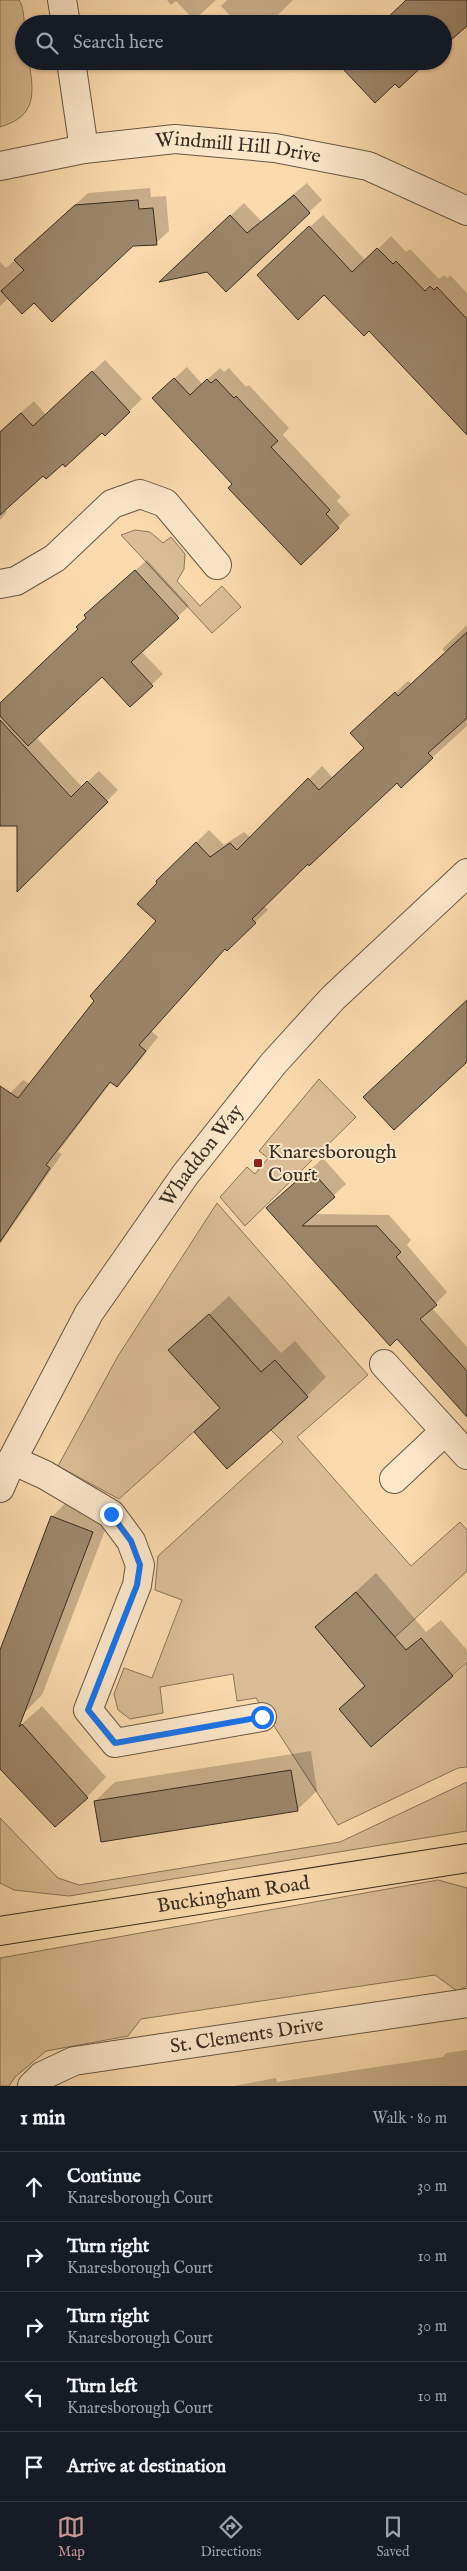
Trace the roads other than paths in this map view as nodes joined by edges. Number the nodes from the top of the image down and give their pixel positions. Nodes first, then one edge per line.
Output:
1 (62, 0) edge
2 (64, 15) edge
3 (73, 70) edge
4 (84, 149) junction
5 (0, 166) edge
6 (466, 206) edge
7 (217, 565) dead end
8 (0, 584) edge
9 (467, 873) edge
10 (384, 1364) dead end
11 (445, 1431) junction
12 (467, 1455) edge
13 (12, 1460) junction
14 (394, 1479) dead end
15 (0, 1488) edge
16 (262, 1717) dead end
17 (467, 1858) edge
18 (0, 1931) edge
19 (467, 2003) edge
20 (32, 2086) edge

1 - 2 street
3 - 4 street
4 - 5 street, Windmill Hill Drive
4 - 6 street, Windmill Hill Drive
7 - 8 street
9 - 13 street, Whaddon Way
10 - 11 street
11 - 12 street
11 - 14 street
13 - 15 street, Whaddon Way
13 - 16 street
17 - 18 main road, Buckingham Road
19 - 20 street, St. Clements Drive

